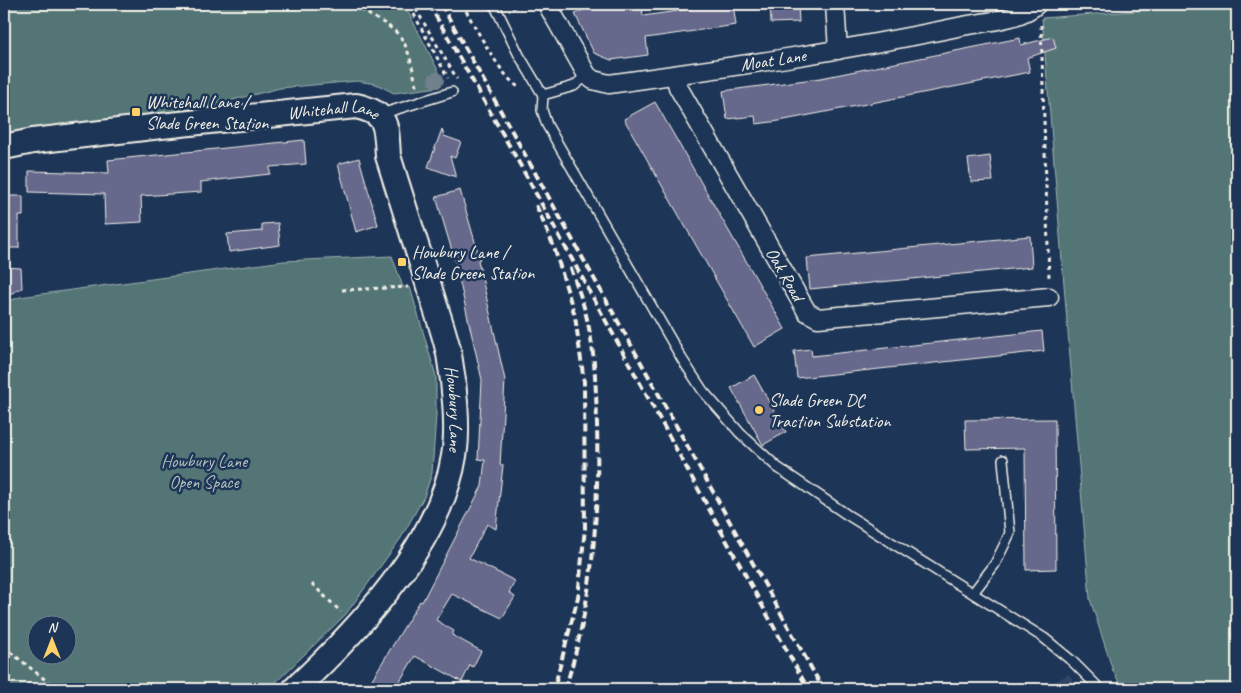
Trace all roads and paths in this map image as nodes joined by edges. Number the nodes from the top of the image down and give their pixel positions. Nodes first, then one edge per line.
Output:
1 (355, 4) edge
2 (418, 4) edge
3 (462, 4) edge
4 (494, 4) edge
5 (520, 4) edge
6 (547, 4) edge
7 (835, 4) edge
8 (1037, 4) edge
9 (410, 7) dead end
10 (511, 8) dead end
11 (1040, 23) dead end
12 (838, 50) junction
13 (498, 65) dead end
14 (587, 75) junction
15 (675, 75) junction
16 (460, 86) dead end
17 (452, 92) joint
18 (543, 95) junction
19 (420, 102) junction
20 (380, 115) junction
21 (4, 147) edge
22 (429, 287) junction
23 (342, 290) dead end
24 (1049, 296) joint
25 (1003, 460) dead end
26 (312, 584) dead end
27 (973, 593) junction
28 (344, 614) dead end
29 (4, 648) edge
30 (57, 689) edge
31 (295, 689) edge
32 (1100, 689) edge

1 - 19 path
2 - 16 path
3 - 13 path
4 - 18 lane
5 - 10 path
6 - 14 street
7 - 12 street
8 - 12 street, Moat Lane
9 - 17 path
11 - 24 path
12 - 15 street, Moat Lane
14 - 15 street, Moat Lane
14 - 18 lane
15 - 24 street, Oak Road
17 - 19 lane, Whitehall Lane
18 - 27 lane
19 - 20 lane, Whitehall Lane
20 - 21 street, Whitehall Lane
20 - 22 street, Howbury Lane
22 - 23 path
22 - 31 street, Howbury Lane
25 - 27 lane
26 - 28 path
27 - 32 lane
29 - 30 path

